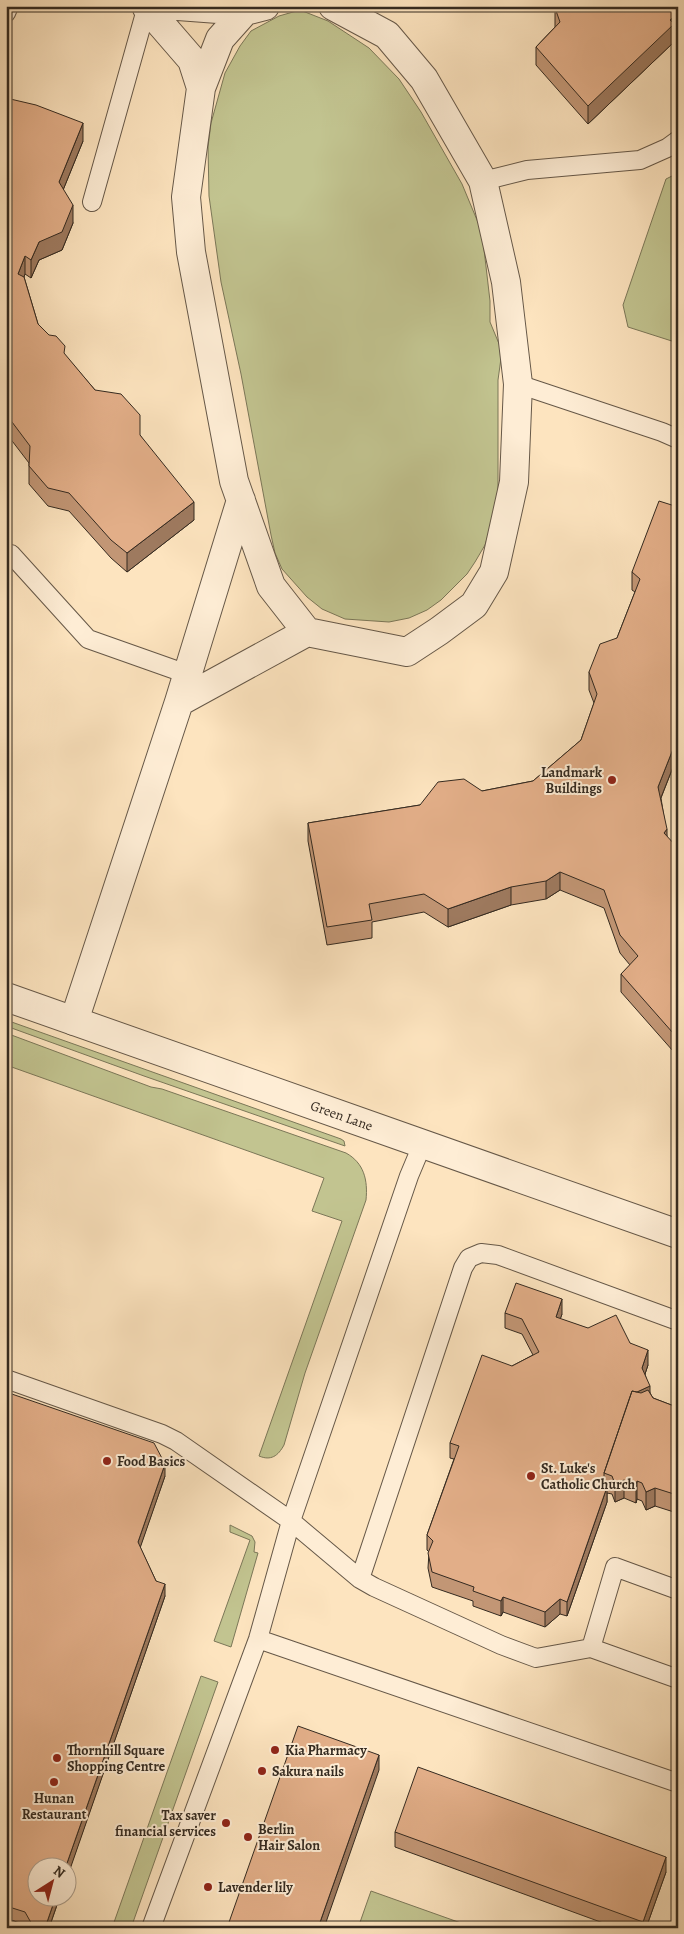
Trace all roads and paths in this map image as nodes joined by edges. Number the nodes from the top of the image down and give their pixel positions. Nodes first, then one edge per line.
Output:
1 (9, 6) edge
2 (178, 6) edge
3 (333, 6) edge
4 (152, 7) edge
5 (255, 9) edge
6 (6, 13) edge
7 (200, 88) junction
8 (678, 140) edge
9 (483, 181) junction
10 (92, 202) dead end
11 (518, 384) junction
12 (678, 439) edge
13 (241, 500) junction
14 (11, 554) dead end
15 (307, 632) junction
16 (187, 674) junction
17 (179, 702) junction
18 (6, 997) edge
19 (74, 1021) junction
20 (422, 1145) junction
21 (678, 1234) edge
22 (678, 1321) edge
23 (6, 1379) edge
24 (291, 1521) junction
25 (360, 1579) junction
26 (678, 1590) edge
27 (258, 1639) junction
28 (591, 1648) junction
29 (678, 1679) edge
30 (678, 1784) edge
31 (151, 1928) edge

1 - 6 lane
2 - 5 street
3 - 9 street
4 - 7 street
4 - 10 lane
5 - 7 street
7 - 13 street
8 - 9 lane
9 - 11 street
11 - 12 lane
11 - 15 street
13 - 15 street
13 - 16 street
14 - 16 lane
15 - 17 street
16 - 17 street
17 - 19 street
18 - 19 street, Green Lane
19 - 20 street, Green Lane
20 - 21 street, Green Lane
20 - 24 lane
22 - 25 lane
23 - 24 lane
24 - 25 lane
24 - 27 lane
25 - 28 lane
26 - 28 lane
27 - 30 lane
27 - 31 lane
28 - 29 lane

